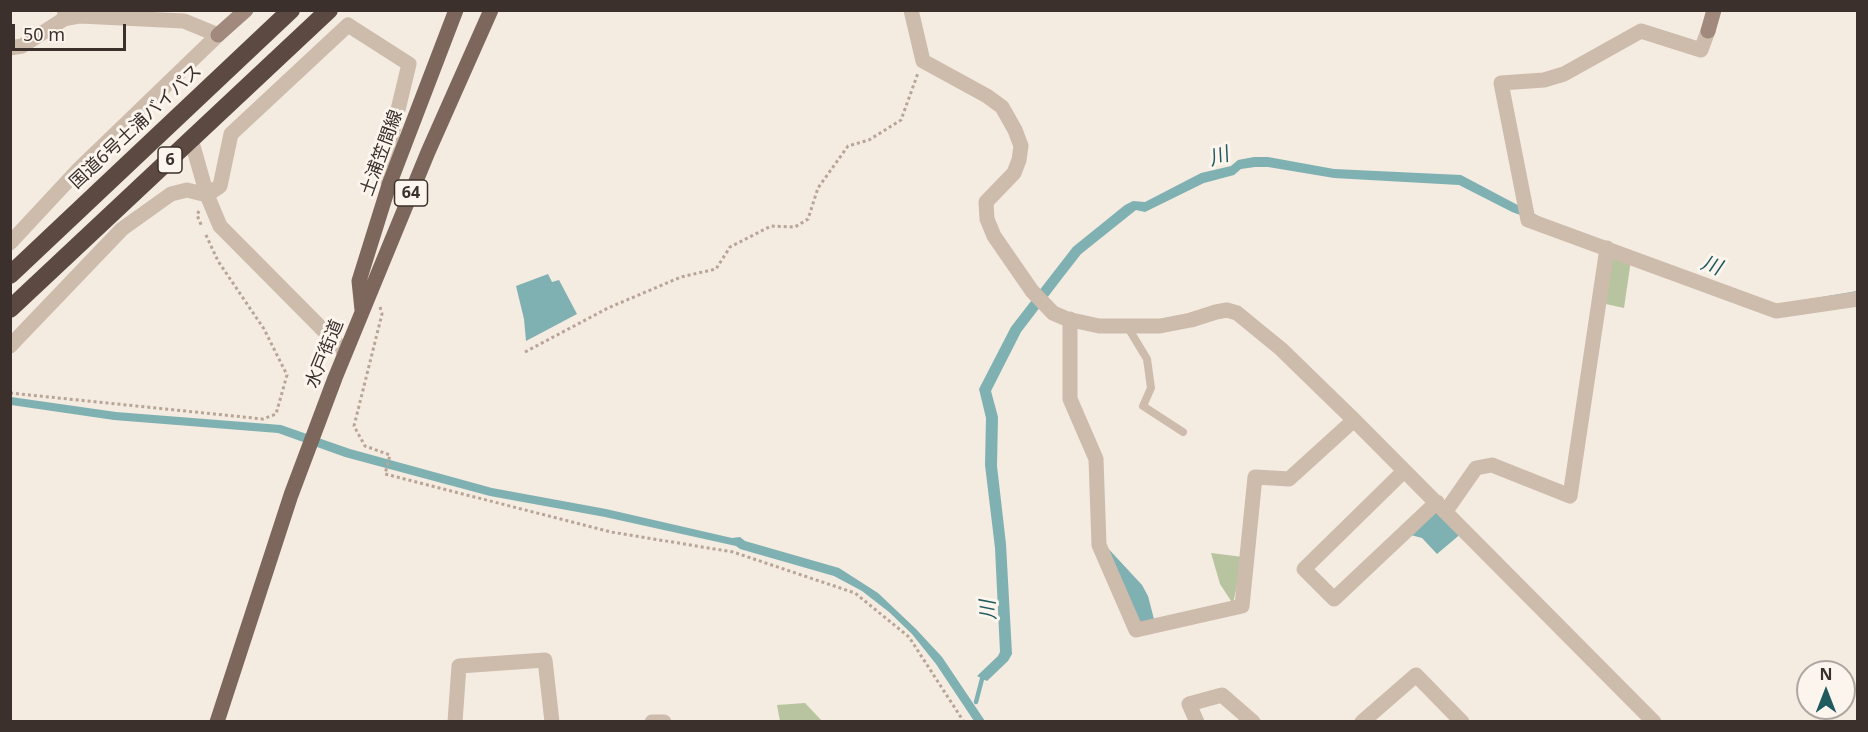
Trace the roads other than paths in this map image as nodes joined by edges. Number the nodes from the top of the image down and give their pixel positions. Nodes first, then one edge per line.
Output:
1 (246, 10) edge
2 (291, 10) edge
3 (329, 10) edge
4 (456, 10) edge
5 (491, 10) edge
6 (911, 10) edge
7 (1714, 10) edge
8 (65, 15) edge
9 (162, 15) edge
10 (218, 35) junction
11 (10, 48) edge
12 (191, 139) junction
13 (389, 185) junction
14 (207, 195) junction
15 (10, 243) edge
16 (1607, 248) junction
17 (10, 275) edge
18 (1857, 299) edge
19 (10, 309) edge
20 (363, 313) junction
21 (1070, 319) junction
22 (1127, 326) junction
23 (10, 346) edge
24 (345, 352) junction
25 (1354, 420) junction
26 (1182, 432) dead end
27 (1404, 471) junction
28 (1442, 507) junction
29 (217, 722) edge
30 (455, 722) edge
31 (552, 722) edge
32 (652, 722) edge
33 (664, 722) edge
34 (1197, 722) edge
35 (1253, 722) edge
36 (1362, 722) edge
37 (1462, 722) edge
38 (1654, 722) edge

1 - 10 street
2 - 17 highway, 国道6号土浦バイパス / 6
3 - 12 highway, 6
4 - 13 main road, 土浦笠間線 / 64
5 - 20 main road, 水戸街道 / 64
6 - 21 street
7 - 16 street
8 - 9 street
8 - 11 street
9 - 10 street
10 - 15 street
12 - 14 street
12 - 19 highway, 6
13 - 14 street
13 - 20 main road, 土浦笠間線 / 64
14 - 23 street
14 - 24 street
16 - 18 street
16 - 28 street
20 - 24 main road, 水戸街道 / 64
21 - 22 street
21 - 25 street
22 - 25 street
22 - 26 lane
24 - 29 main road, 水戸街道 / 64
25 - 27 street
27 - 28 street
27 - 28 street
28 - 38 street
30 - 31 street
32 - 33 street
34 - 35 street
36 - 37 street

